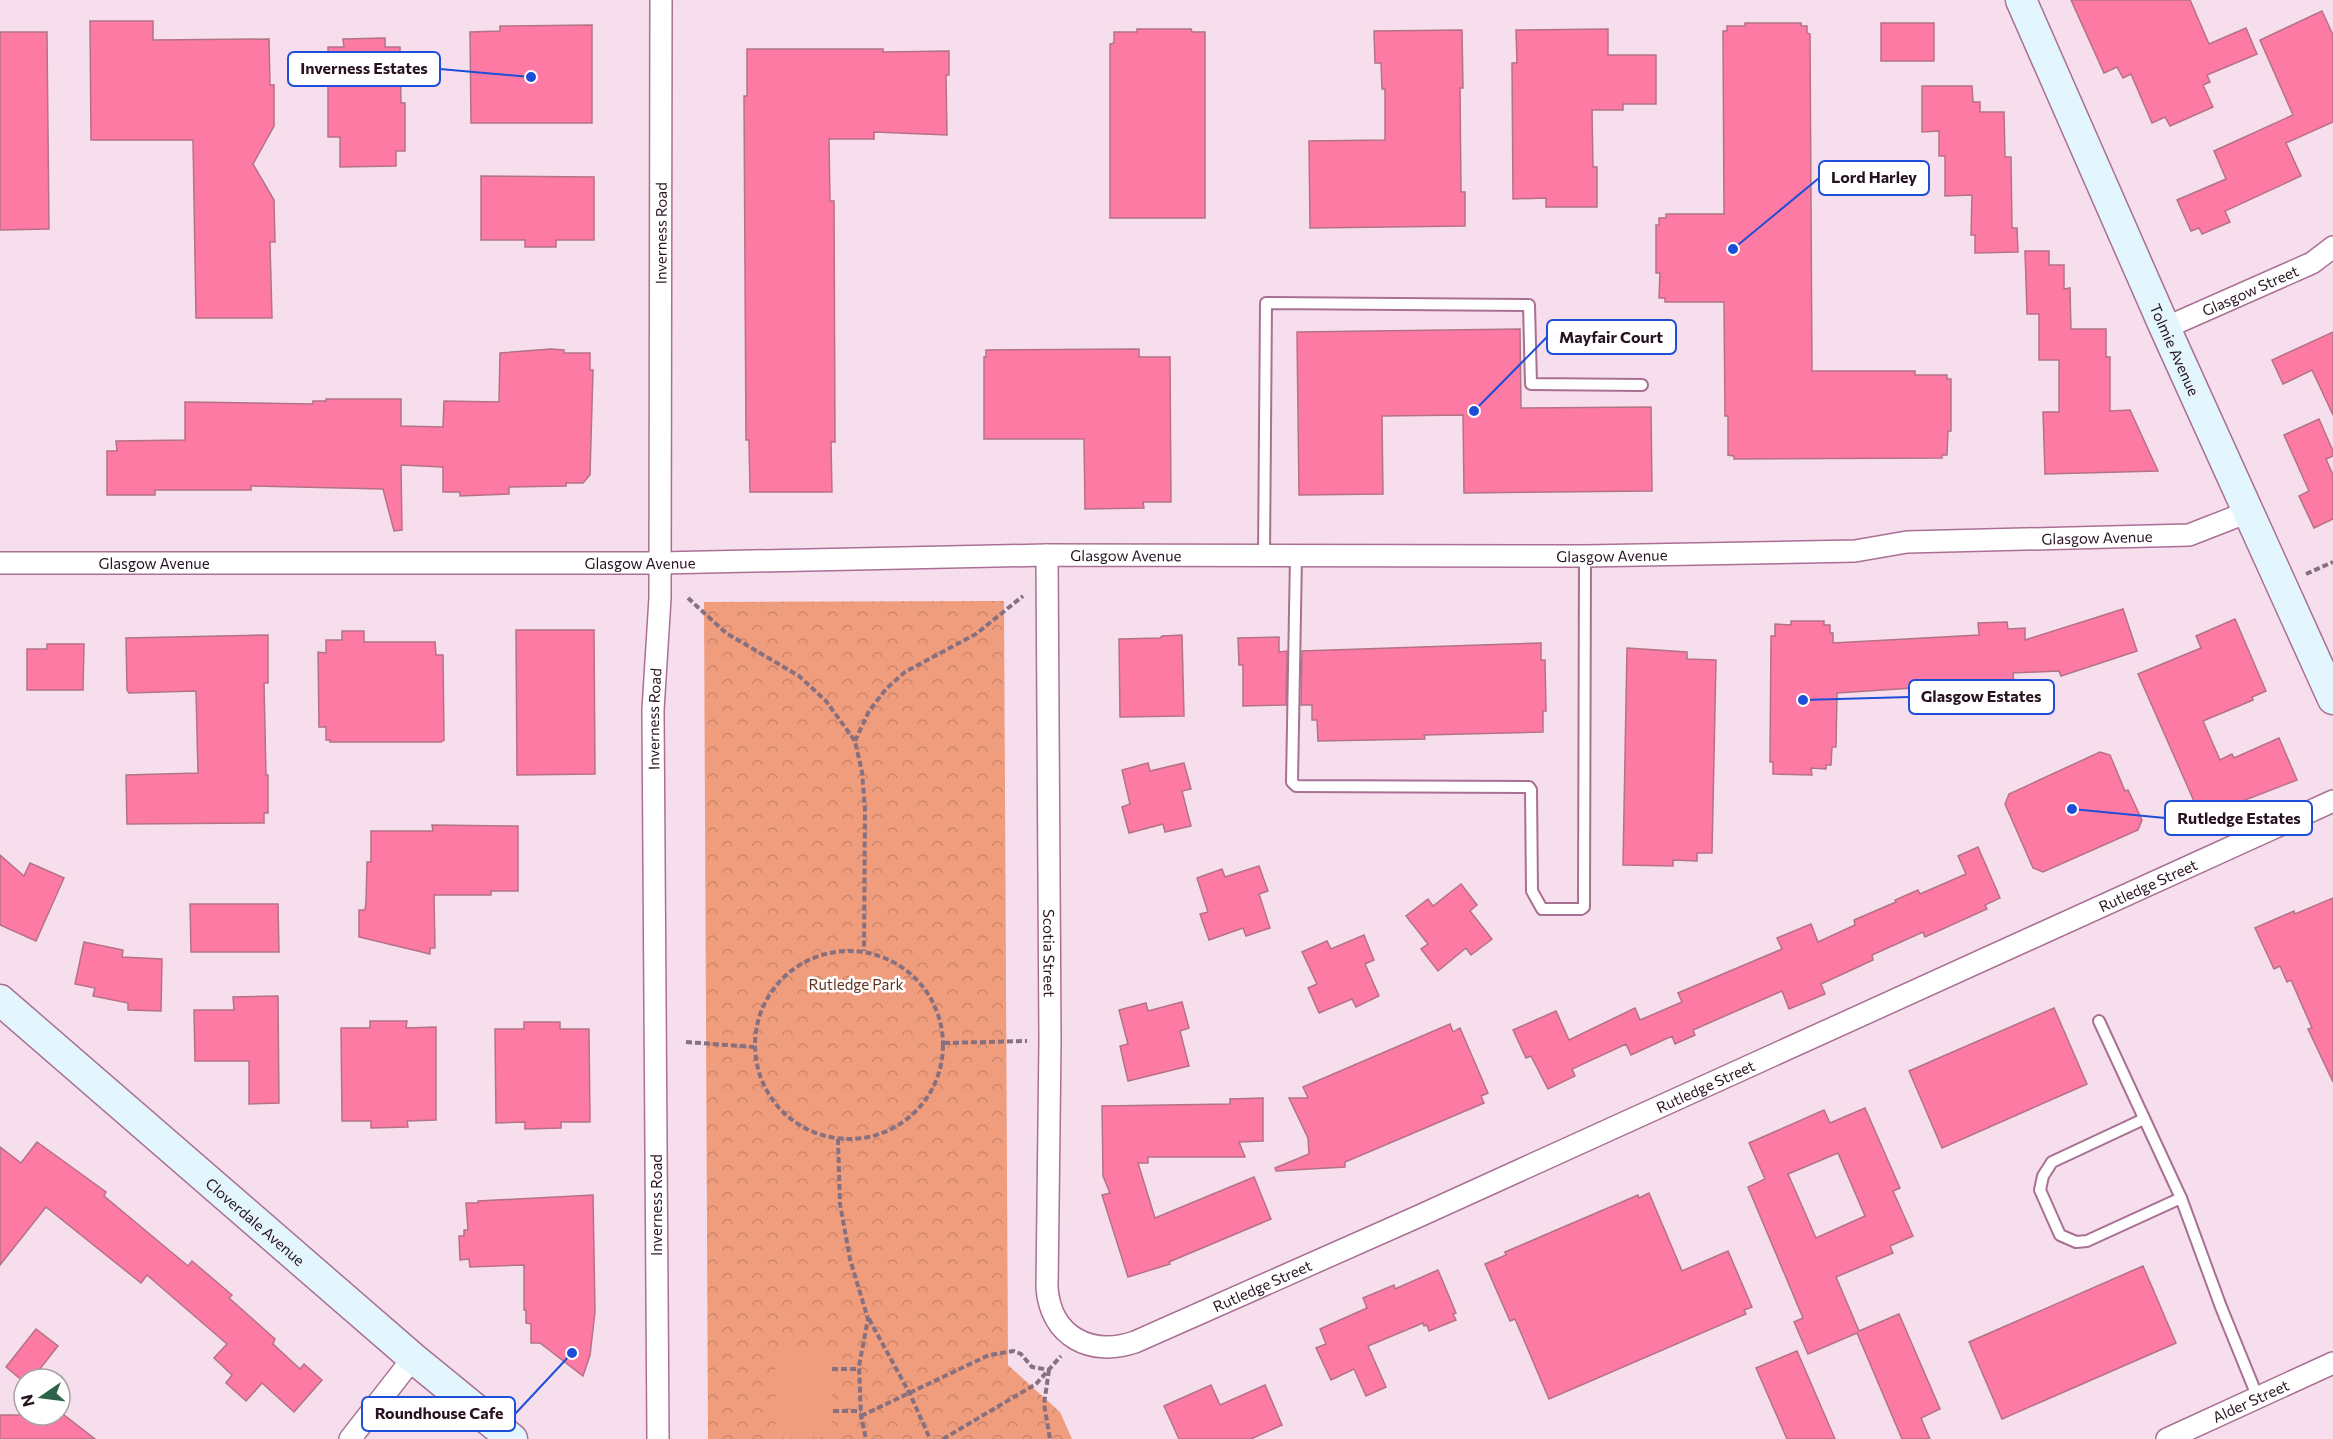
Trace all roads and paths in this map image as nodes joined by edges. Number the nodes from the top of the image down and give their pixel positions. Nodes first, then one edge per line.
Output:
1 (661, 0) edge
2 (2021, 0) edge
3 (2333, 247) edge
4 (2165, 328) junction
5 (1642, 385) dead end
6 (2248, 512) junction
7 (1047, 555) junction
8 (1296, 556) junction
9 (1585, 556) junction
10 (1264, 557) junction
11 (2333, 562) edge
12 (0, 563) edge
13 (660, 563) junction
14 (2307, 574) dead end
15 (1047, 593) junction
16 (688, 598) dead end
17 (2333, 699) edge
18 (855, 741) junction
19 (2333, 801) edge
20 (864, 951) junction
21 (2, 1004) edge
22 (2099, 1021) dead end
23 (1050, 1041) junction
24 (686, 1042) dead end
25 (944, 1043) junction
26 (754, 1047) junction
27 (2144, 1119) junction
28 (838, 1139) junction
29 (2181, 1198) junction
30 (868, 1319) junction
31 (1075, 1339) joint
32 (413, 1358) junction
33 (2333, 1363) edge
34 (859, 1368) junction
35 (832, 1369) dead end
36 (1050, 1370) junction
37 (910, 1394) junction
38 (2258, 1398) junction
39 (832, 1411) dead end
40 (861, 1413) junction
41 (350, 1439) edge
42 (512, 1439) edge
43 (658, 1439) edge
44 (866, 1439) edge
45 (930, 1439) edge
46 (943, 1439) edge
47 (1050, 1439) edge
48 (2166, 1439) edge

1 - 13 street, Inverness Road
2 - 4 street, Tolmie Avenue
3 - 4 street, Glasgow Street
4 - 6 street, Tolmie Avenue
5 - 10 lane
6 - 9 street, Glasgow Avenue
6 - 17 street, Tolmie Avenue
7 - 10 street, Glasgow Avenue
7 - 13 street, Glasgow Avenue
7 - 15 street, Scotia Street
8 - 9 street, Glasgow Avenue
8 - 9 lane
8 - 10 street, Glasgow Avenue
11 - 14 path
12 - 13 street, Glasgow Avenue
13 - 43 street, Inverness Road
15 - 18 path
15 - 23 street, Scotia Street
16 - 18 path
18 - 20 path
19 - 31 street, Rutledge Street
20 - 25 path
20 - 26 path
21 - 32 street, Cloverdale Avenue
22 - 27 lane
23 - 25 path
23 - 31 street, Scotia Street
24 - 26 path
25 - 28 path
26 - 28 path
27 - 29 lane
27 - 29 lane
28 - 30 path
29 - 38 lane
30 - 34 path
30 - 37 path
32 - 41 street
32 - 42 street, Cloverdale Avenue
33 - 38 street, Alder Street
34 - 35 path
34 - 40 path
36 - 37 path
36 - 46 path
36 - 47 path
37 - 40 path
37 - 45 path
38 - 48 street, Alder Street
39 - 40 path
40 - 44 path

